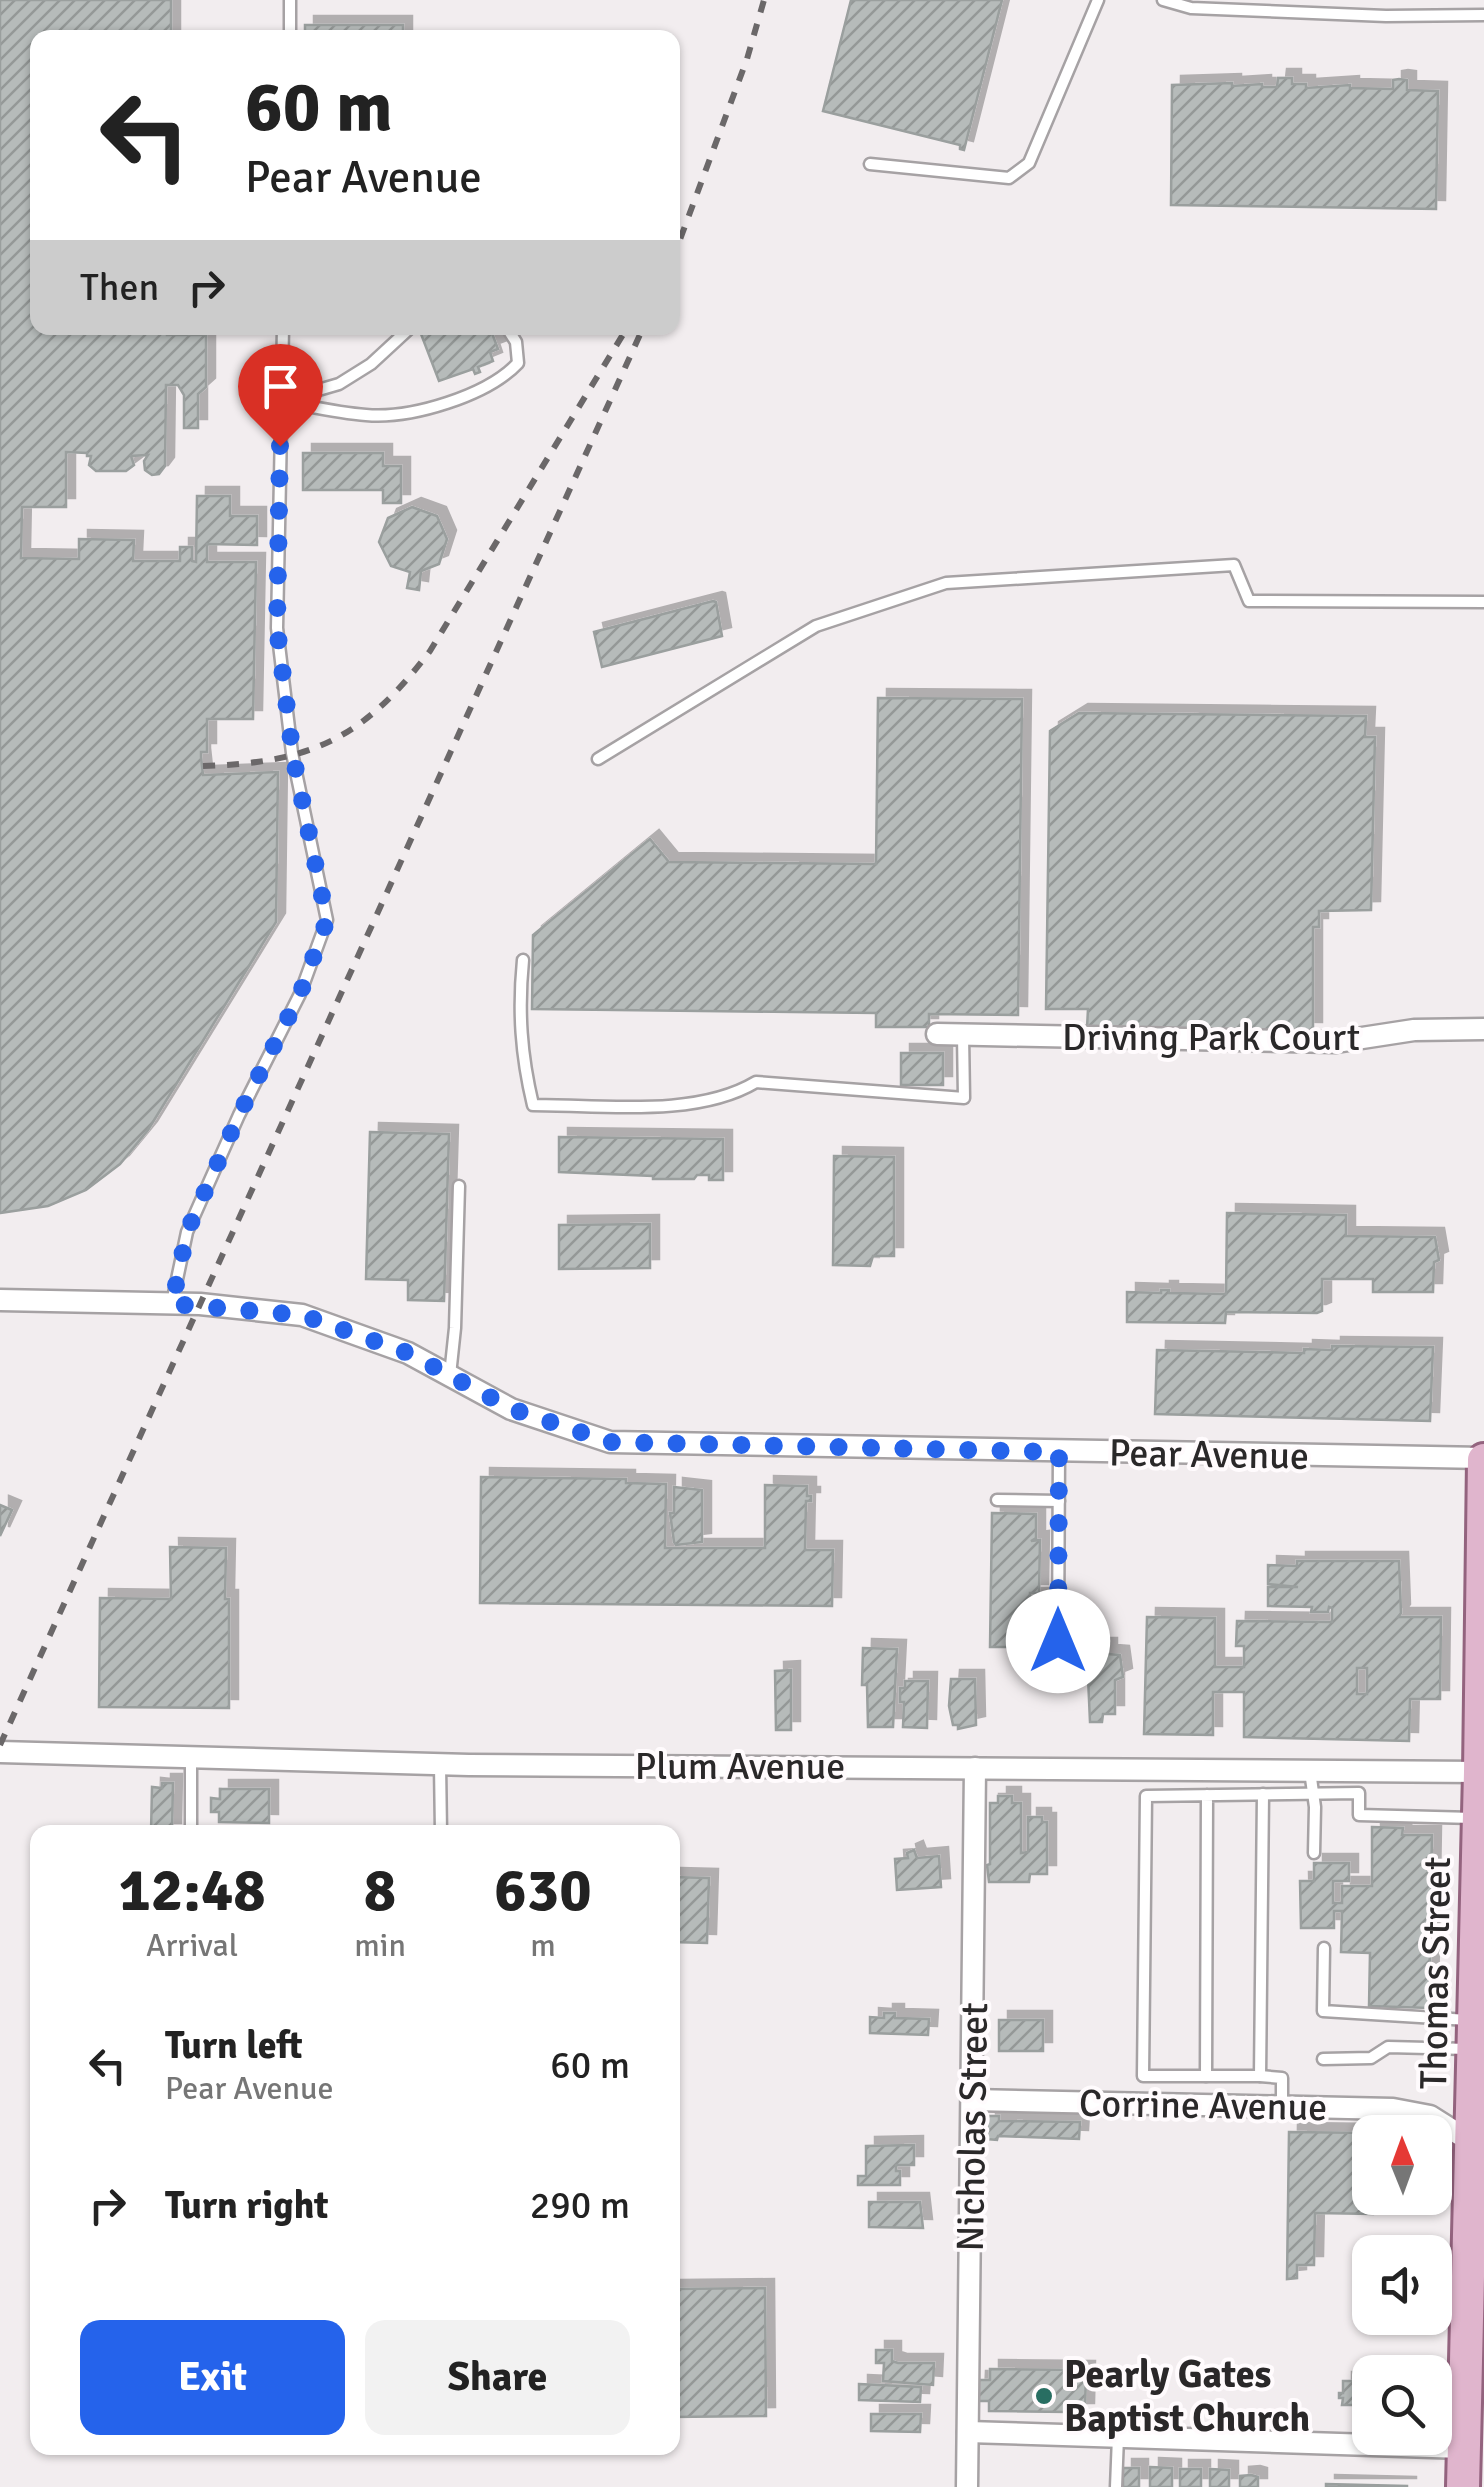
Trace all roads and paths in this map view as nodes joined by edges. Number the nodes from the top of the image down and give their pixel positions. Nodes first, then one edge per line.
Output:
1 (290, 0) edge
2 (1098, 0) edge
3 (1163, 0) edge
4 (1484, 14) edge
5 (290, 30) edge
6 (870, 164) dead end
7 (283, 335) edge
8 (402, 335) edge
9 (511, 335) edge
10 (281, 401) junction
11 (1484, 602) edge
12 (598, 759) dead end
13 (522, 960) dead end
14 (1484, 1029) edge
15 (937, 1034) dead end
16 (963, 1035) junction
17 (459, 1186) dead end
18 (0, 1300) edge
19 (172, 1304) junction
20 (450, 1376) junction
21 (1059, 1452) junction
22 (1484, 1459) edge
23 (997, 1500) dead end
24 (1059, 1501) junction
25 (1058, 1641) dead end
26 (0, 1752) edge
27 (192, 1758) junction
28 (440, 1764) junction
29 (974, 1768) junction
30 (1310, 1771) junction
31 (1480, 1772) junction
32 (1263, 1794) junction
33 (1312, 1794) junction
34 (1207, 1795) junction
35 (1479, 1818) junction
36 (191, 1825) edge
37 (441, 1825) edge
38 (1314, 1854) dead end
39 (1324, 1948) dead end
40 (1474, 2035) junction
41 (1323, 2060) dead end
42 (1206, 2076) junction
43 (1260, 2076) junction
44 (973, 2100) junction
45 (1282, 2106) junction
46 (1478, 2145) edge
47 (968, 2432) junction
48 (1118, 2436) junction
49 (1463, 2448) junction
50 (967, 2487) edge
51 (1116, 2487) edge
52 (1463, 2487) edge

1 - 5 lane
2 - 6 lane
3 - 4 lane
7 - 10 lane
8 - 10 lane
9 - 10 lane
10 - 19 lane
11 - 12 lane
13 - 16 lane
14 - 16 street, Driving Park Court
15 - 16 street, Driving Park Court
17 - 20 lane
18 - 19 street, Pear Avenue
19 - 20 street, Pear Avenue
20 - 21 street, Pear Avenue
21 - 22 street, Pear Avenue
21 - 24 lane
22 - 31 main road, Thomas Street
23 - 24 lane
24 - 25 lane
26 - 27 street, Plum Avenue
27 - 28 street, Plum Avenue
27 - 36 lane
28 - 29 street, Plum Avenue
28 - 37 lane
29 - 30 street, Plum Avenue
29 - 44 street, Nicholas Street
30 - 31 street, Plum Avenue
30 - 33 lane
31 - 35 main road, Thomas Street
32 - 33 lane
32 - 34 lane
32 - 43 lane
33 - 35 lane
33 - 38 lane
34 - 42 lane
34 - 42 lane
35 - 40 main road, Thomas Street
39 - 40 lane
40 - 41 lane
40 - 46 main road, Thomas Street
42 - 43 lane
43 - 45 lane
44 - 45 street, Corrine Avenue
44 - 47 street, Nicholas Street
45 - 46 street, Corrine Avenue
46 - 49 main road, Thomas Street
47 - 48 street
47 - 50 street, Nicholas Street
48 - 49 street
48 - 51 lane
49 - 52 main road, Thomas Street

